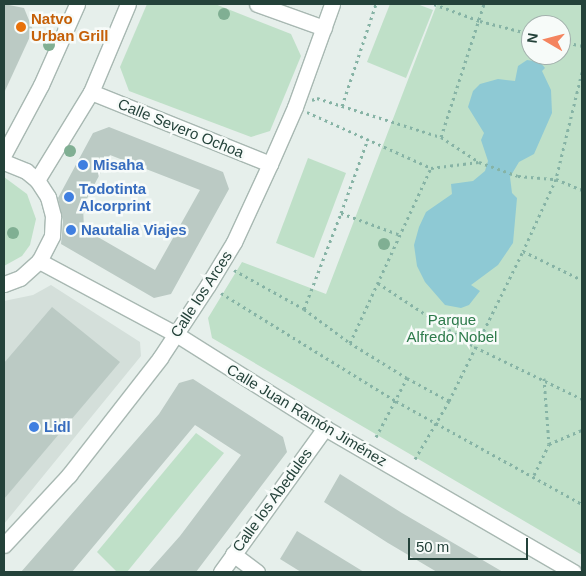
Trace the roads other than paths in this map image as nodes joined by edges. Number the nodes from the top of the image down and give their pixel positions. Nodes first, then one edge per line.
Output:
1 (128, 4) edge
2 (257, 4) edge
3 (332, 4) edge
4 (74, 5) edge
5 (324, 28) junction
6 (91, 92) junction
7 (4, 154) edge
8 (4, 162) edge
9 (270, 164) junction
10 (37, 180) junction
11 (39, 261) junction
12 (4, 284) edge
13 (176, 334) junction
14 (325, 428) junction
15 (4, 545) edge
16 (233, 554) junction
17 (221, 572) edge
18 (257, 572) edge
19 (574, 572) edge

1 - 6 street
2 - 5 street
3 - 5 street, Calle los Arces
4 - 7 street
5 - 9 street, Calle los Arces
6 - 9 street, Calle Severo Ochoa
6 - 10 street
8 - 10 street
9 - 13 street, Calle los Arces
10 - 11 street
11 - 12 street
11 - 13 street, Calle Juan Ramón Jiménez
13 - 14 street, Calle Juan Ramón Jiménez
13 - 15 street, Calle los Arces
14 - 16 street, Calle los Abedules
14 - 19 street, Calle Juan Ramón Jiménez
16 - 17 street, Calle los Abedules
16 - 18 street

